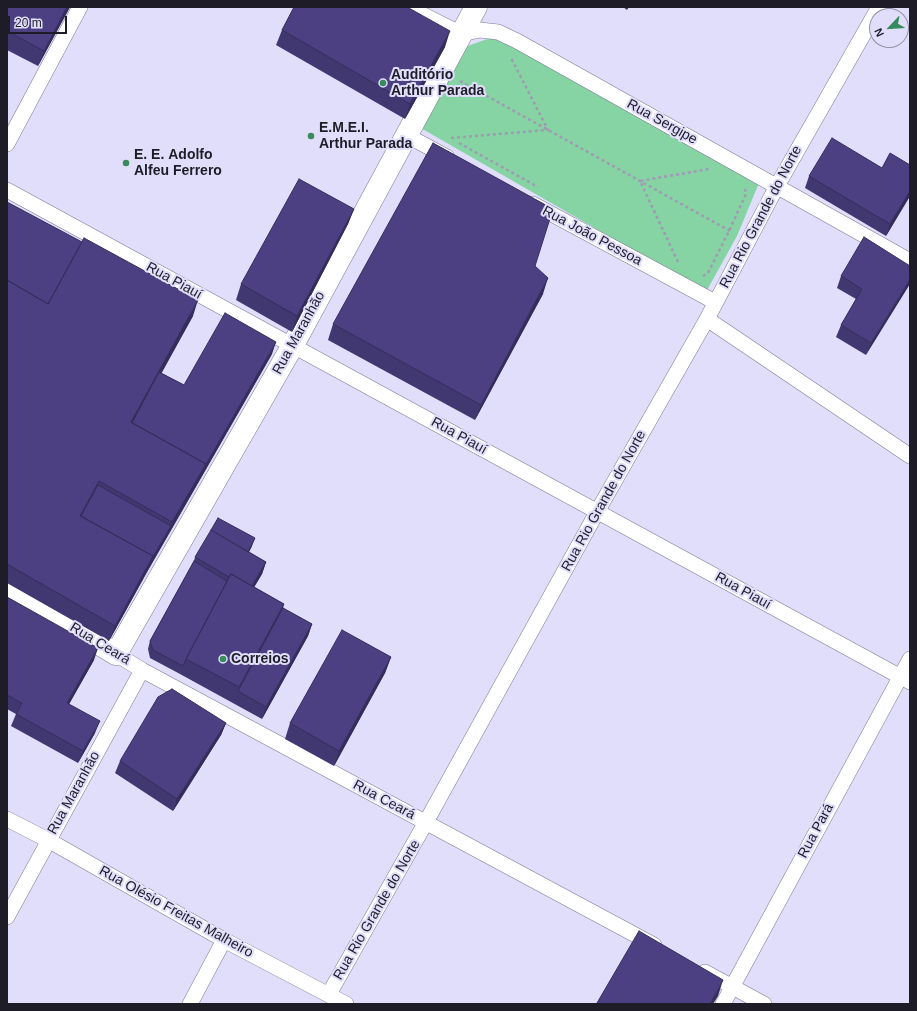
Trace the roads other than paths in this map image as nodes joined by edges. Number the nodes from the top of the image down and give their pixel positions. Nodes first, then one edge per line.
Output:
1 (80, 7) edge
2 (408, 7) edge
3 (476, 7) edge
4 (879, 7) edge
5 (461, 34) junction
6 (406, 135) junction
7 (7, 144) edge
8 (462, 166) edge
9 (777, 186) junction
10 (7, 190) edge
11 (518, 196) edge
12 (910, 261) edge
13 (715, 302) junction
14 (707, 319) junction
15 (293, 345) junction
16 (910, 456) edge
17 (597, 512) junction
18 (7, 589) edge
19 (116, 654) junction
20 (910, 659) edge
21 (142, 670) junction
22 (905, 680) edge
23 (7, 819) edge
24 (426, 822) junction
25 (48, 840) junction
26 (7, 918) edge
27 (224, 940) junction
28 (670, 953) edge
29 (691, 964) edge
30 (732, 987) junction
31 (328, 994) junction
32 (190, 1004) edge
33 (346, 1004) edge
34 (723, 1004) edge
35 (764, 1004) edge

1 - 7 street
2 - 5 street
3 - 5 main road, Rua Maranhão
4 - 9 street, Rua Rio Grande do Norte
5 - 6 main road, Rua Maranhão
5 - 9 street, Rua Sergipe
6 - 8 street
6 - 15 main road, Rua Maranhão
9 - 12 street, Rua Sergipe
9 - 13 street, Rua Rio Grande do Norte
10 - 15 street, Rua Piauí
11 - 13 street, Rua João Pessoa
13 - 14 street, Rua Rio Grande do Norte
14 - 16 street
14 - 17 street, Rua Rio Grande do Norte
15 - 17 street, Rua Piauí
15 - 19 main road, Rua Maranhão
17 - 22 street, Rua Piauí
17 - 24 street, Rua Rio Grande do Norte
18 - 19 main road, Rua Ceará
19 - 21 street, Rua Ceará
20 - 22 street, Rua Pará
21 - 24 street, Rua Ceará
21 - 25 street, Rua Maranhão
22 - 30 street, Rua Pará
23 - 25 street, Rua Olésio Freitas Malheiro
24 - 28 street, Rua Ceará
24 - 31 street, Rua Rio Grande do Norte
25 - 26 street, Rua Maranhão
25 - 27 street, Rua Olésio Freitas Malheiro
27 - 31 street, Rua Olésio Freitas Malheiro
27 - 32 street
29 - 30 street
30 - 34 street, Rua Pará
30 - 35 street
31 - 33 street, Rua Olésio Freitas Malheiro

